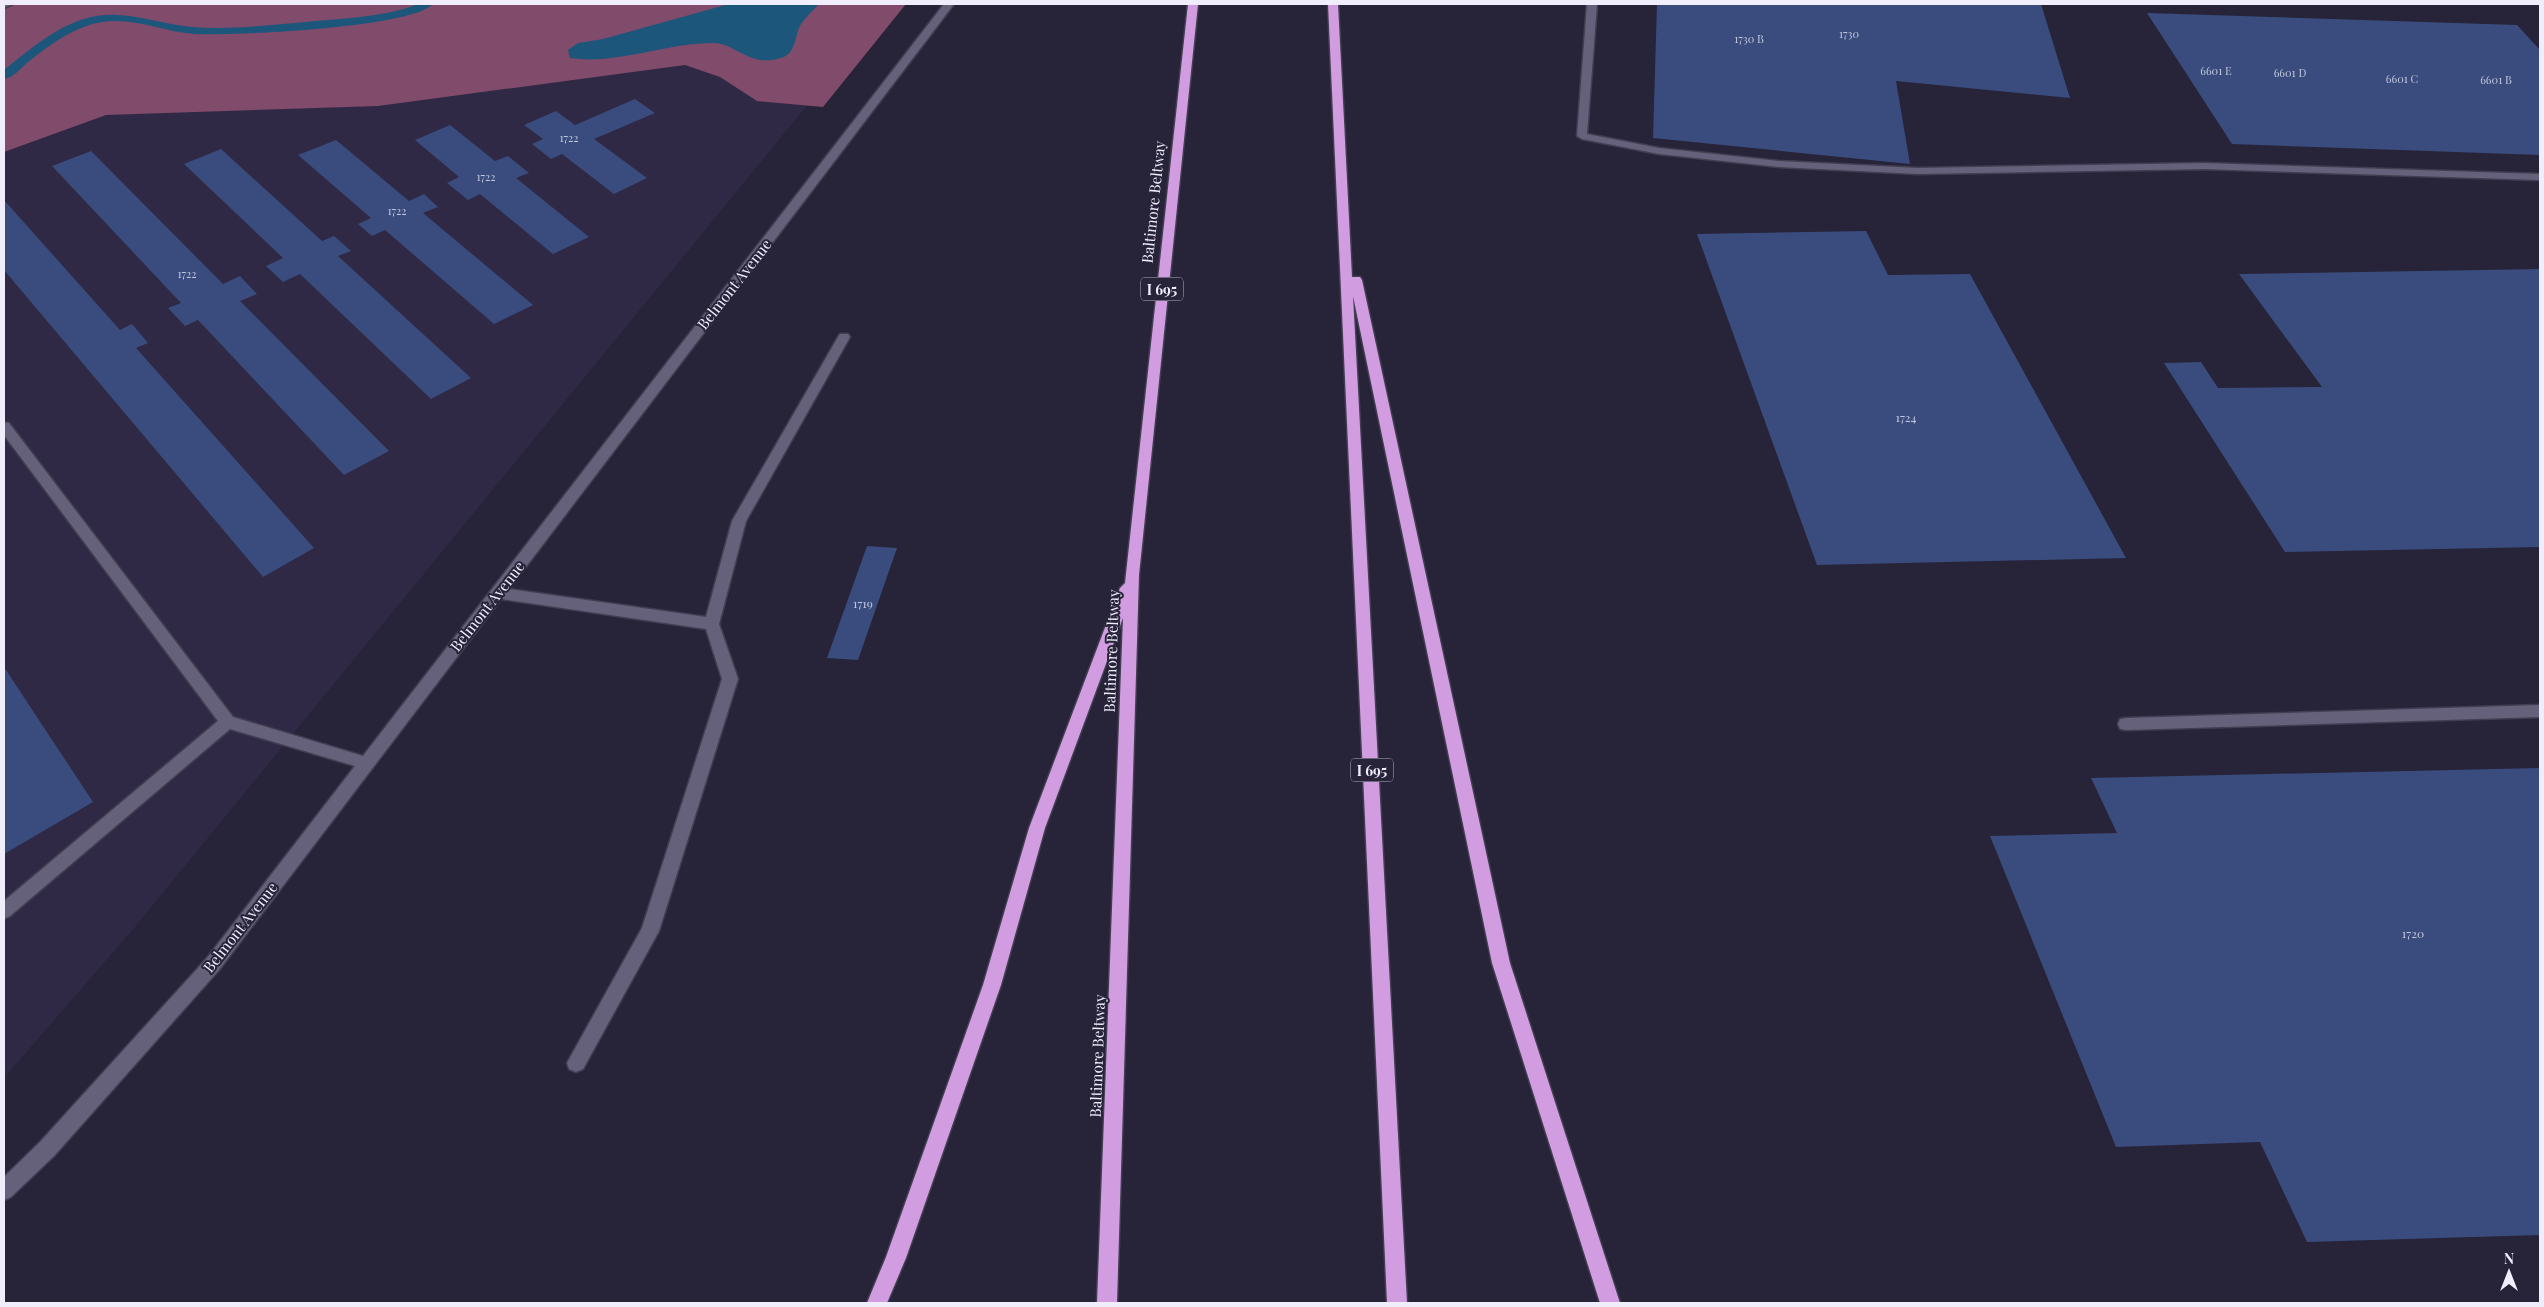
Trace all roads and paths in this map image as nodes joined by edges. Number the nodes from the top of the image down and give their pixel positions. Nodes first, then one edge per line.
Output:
1 (4, 4) edge
2 (8, 4) edge
3 (949, 4) edge
4 (1193, 4) edge
5 (1333, 4) edge
6 (1592, 4) edge
7 (2540, 177) edge
8 (1346, 236) junction
9 (844, 337) dead end
10 (4, 426) edge
11 (1132, 574) junction
12 (497, 592) junction
13 (712, 624) junction
14 (2540, 711) edge
15 (228, 722) junction
16 (2126, 724) dead end
17 (366, 763) junction
18 (4, 911) edge
19 (576, 1063) dead end
20 (4, 1190) edge
21 (877, 1303) edge
22 (1107, 1303) edge
23 (1397, 1303) edge
24 (1610, 1303) edge

1 - 2 street
3 - 12 street, Belmont Avenue
4 - 11 highway, Baltimore Beltway / I 695
5 - 8 highway, I 695
6 - 7 street
8 - 23 highway, I 695
8 - 24 highway
9 - 13 street
10 - 15 street
11 - 21 highway
11 - 22 highway, Baltimore Beltway / I 695
12 - 13 street
12 - 17 street, Belmont Avenue
13 - 19 street
14 - 16 street
15 - 17 street
15 - 18 street
17 - 20 street, Belmont Avenue

